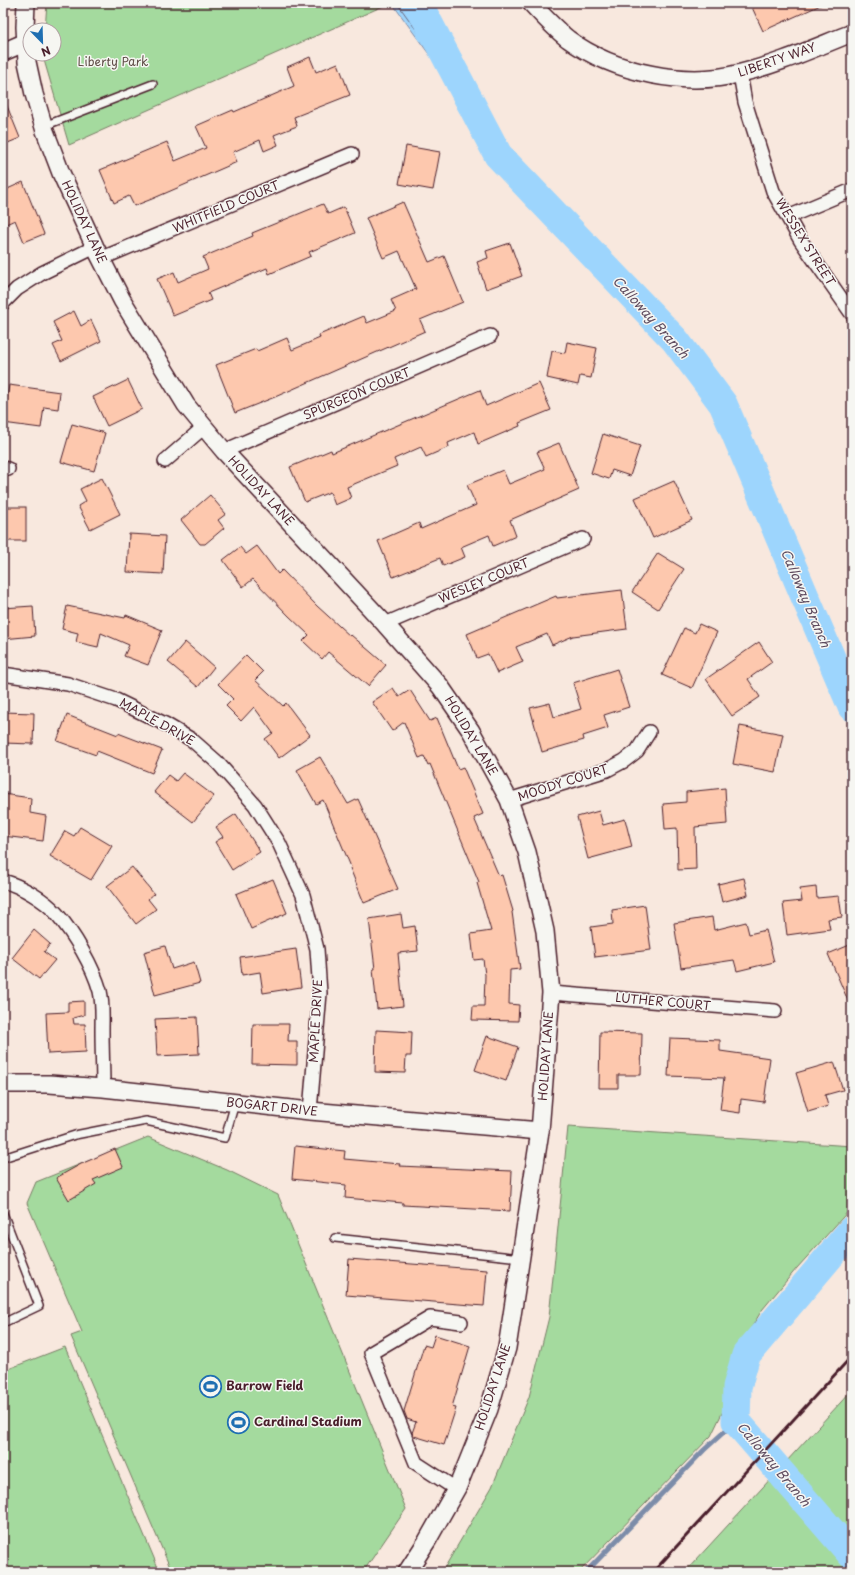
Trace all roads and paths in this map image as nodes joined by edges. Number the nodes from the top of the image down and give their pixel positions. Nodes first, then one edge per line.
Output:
1 (26, 3) edge
2 (531, 3) edge
3 (26, 22) edge
4 (852, 33) edge
5 (22, 44) edge
6 (3, 52) edge
7 (27, 62) edge
8 (740, 74) junction
9 (153, 84) dead end
10 (44, 126) junction
11 (352, 154) dead end
12 (852, 190) edge
13 (788, 217) junction
14 (98, 253) junction
15 (3, 303) edge
16 (852, 314) edge
17 (490, 336) dead end
18 (204, 427) junction
19 (224, 451) junction
20 (165, 461) dead end
21 (583, 539) dead end
22 (385, 624) junction
23 (3, 674) edge
24 (649, 732) dead end
25 (509, 800) junction
26 (3, 881) edge
27 (551, 992) junction
28 (775, 1011) dead end
29 (3, 1084) edge
30 (103, 1088) junction
31 (235, 1103) junction
32 (310, 1111) junction
33 (540, 1131) junction
34 (3, 1158) edge
35 (3, 1213) edge
36 (334, 1238) dead end
37 (521, 1258) junction
38 (461, 1322) dead end
39 (3, 1323) edge
40 (456, 1490) junction
41 (407, 1572) edge

1 - 3 street, HOLIDAY LANE
2 - 8 street, LIBERTY WAY
4 - 8 street, LIBERTY WAY
5 - 6 street
7 - 10 street, HOLIDAY LANE
8 - 13 street, WESSEX STREET
9 - 10 lane
10 - 14 street, HOLIDAY LANE
11 - 14 street, WHITFIELD COURT
12 - 13 street
13 - 16 street, WESSEX STREET
14 - 15 street, WHITFIELD COURT
14 - 18 street, HOLIDAY LANE
17 - 19 street, SPURGEON COURT
18 - 19 street, HOLIDAY LANE
18 - 20 street
19 - 22 street, HOLIDAY LANE
21 - 22 street, WESLEY COURT
22 - 25 street, HOLIDAY LANE
23 - 32 street, MAPLE DRIVE
24 - 25 street, MOODY COURT
25 - 27 street, HOLIDAY LANE
26 - 30 street
27 - 28 street, LUTHER COURT
27 - 33 street, HOLIDAY LANE
29 - 30 street, BOGART DRIVE
30 - 31 street, BOGART DRIVE
31 - 32 street, BOGART DRIVE
31 - 34 lane
32 - 33 street, BOGART DRIVE
33 - 37 street, HOLIDAY LANE
35 - 39 lane
36 - 37 lane
37 - 40 street, HOLIDAY LANE
38 - 40 street
40 - 41 street, HOLIDAY LANE

